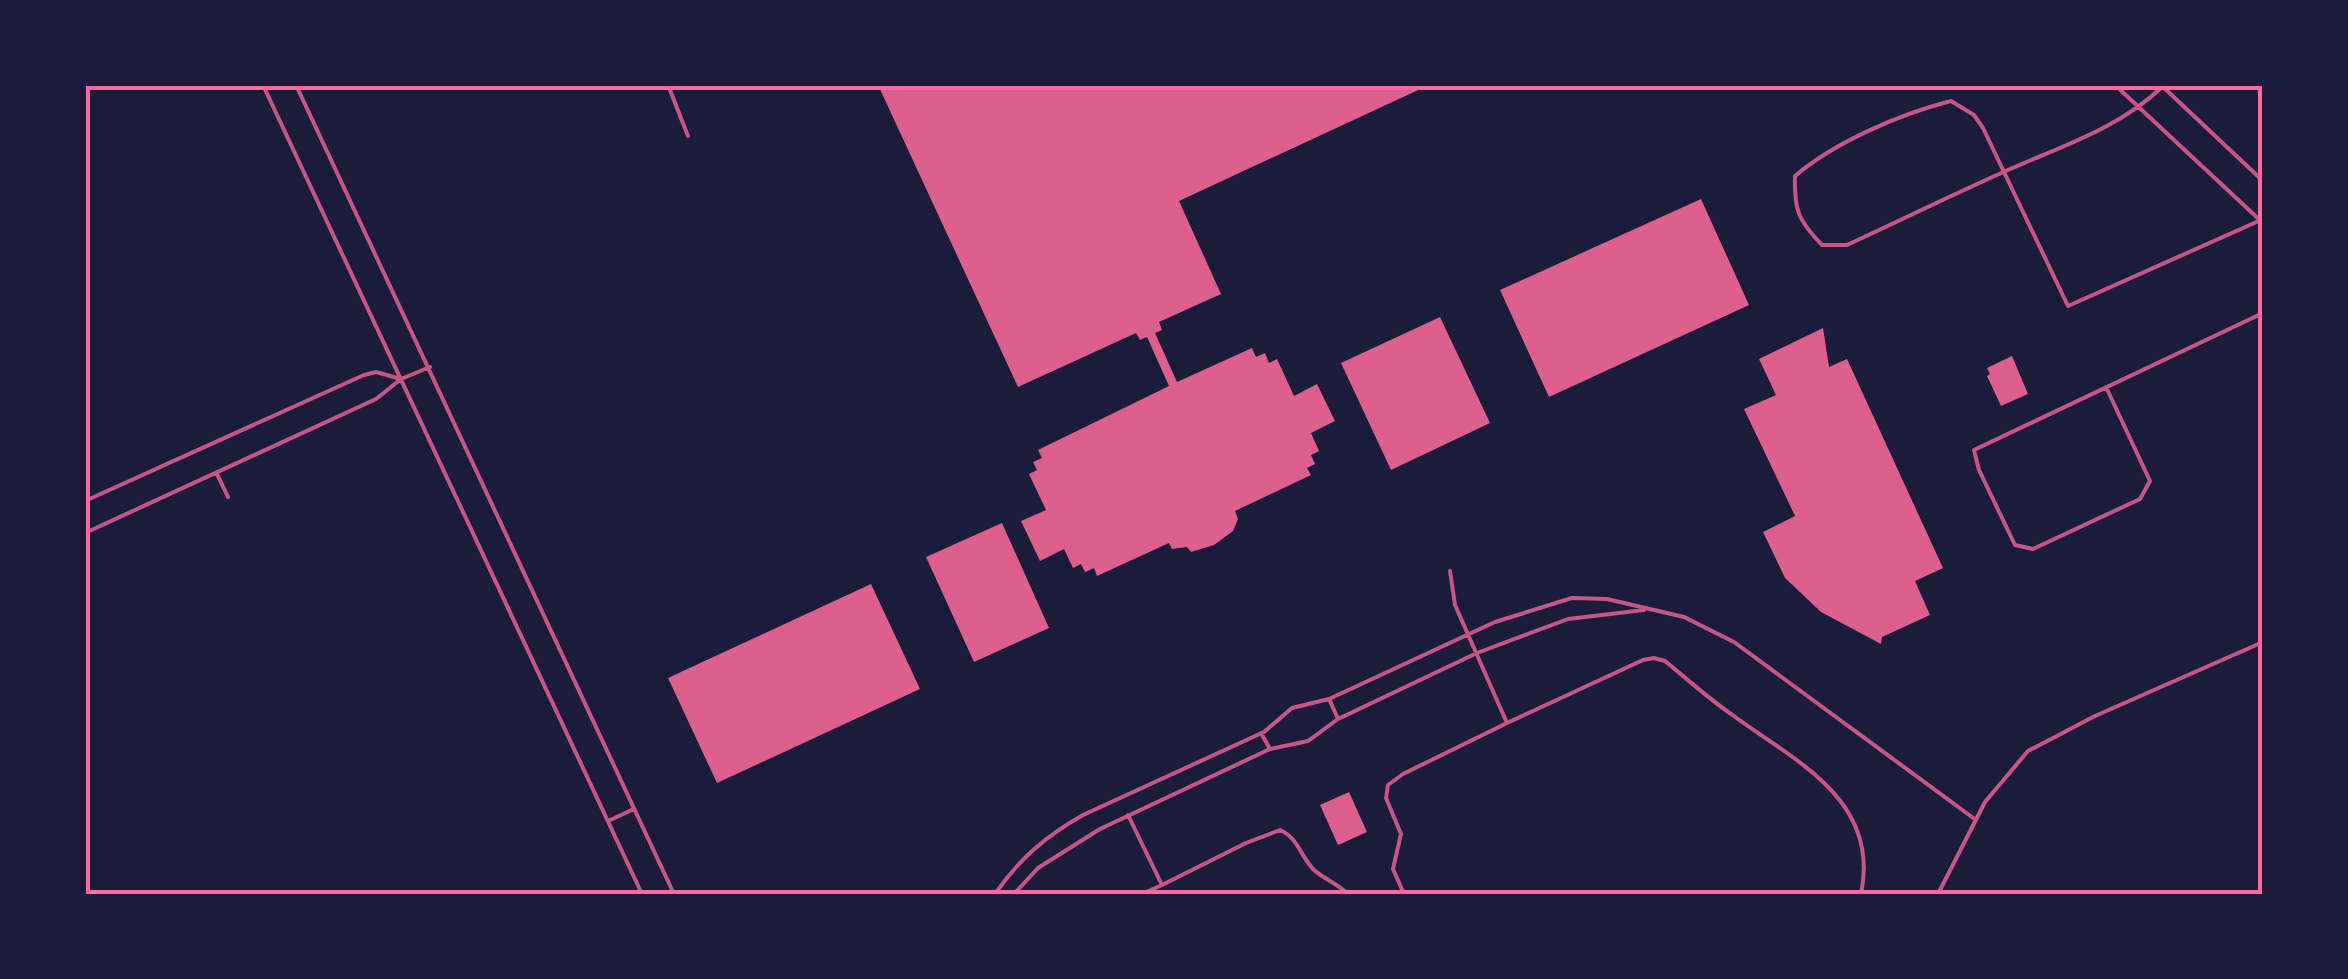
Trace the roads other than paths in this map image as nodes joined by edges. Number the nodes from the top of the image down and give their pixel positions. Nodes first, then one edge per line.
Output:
1 (263, 85) edge
2 (296, 85) edge
3 (668, 85) edge
4 (2114, 85) edge
5 (2162, 86) edge
6 (2140, 108) junction
7 (688, 136) dead end
8 (2005, 172) junction
9 (2263, 181) edge
10 (2262, 222) edge
11 (2263, 313) edge
12 (430, 367) junction
13 (401, 379) junction
14 (2106, 387) junction
15 (216, 472) junction
16 (228, 497) dead end
17 (85, 501) edge
18 (85, 533) edge
19 (1450, 571) dead end
20 (1650, 609) junction
21 (1468, 634) junction
22 (2263, 642) edge
23 (1477, 653) junction
24 (1330, 699) junction
25 (1338, 719) junction
26 (1507, 723) junction
27 (1261, 734) junction
28 (1270, 749) junction
29 (634, 809) junction
30 (1128, 815) junction
31 (1976, 820) junction
32 (608, 821) junction
33 (1162, 885) junction
34 (642, 894) edge
35 (674, 894) edge
36 (995, 894) edge
37 (1014, 894) edge
38 (1142, 894) edge
39 (1348, 894) edge
40 (1404, 894) edge
41 (1861, 894) edge
42 (1938, 894) edge

1 - 13 lane
2 - 12 lane
3 - 7 lane
4 - 6 lane
5 - 6 lane
5 - 9 lane
6 - 8 lane
6 - 10 lane
8 - 8 lane
8 - 10 lane
11 - 14 lane
12 - 13 lane
12 - 29 lane
13 - 15 lane
13 - 17 lane
13 - 32 lane
14 - 14 lane
15 - 16 lane
15 - 18 lane
19 - 21 lane
20 - 21 lane
20 - 23 lane
20 - 31 lane
21 - 23 lane
21 - 24 lane
22 - 31 lane
23 - 25 lane
23 - 26 lane
24 - 25 lane
24 - 27 lane
25 - 28 lane
26 - 40 lane
26 - 41 lane
27 - 28 lane
27 - 36 lane
28 - 30 lane
29 - 32 lane
29 - 35 lane
30 - 33 lane
30 - 37 lane
31 - 42 lane
32 - 34 lane
33 - 38 lane
33 - 39 lane

